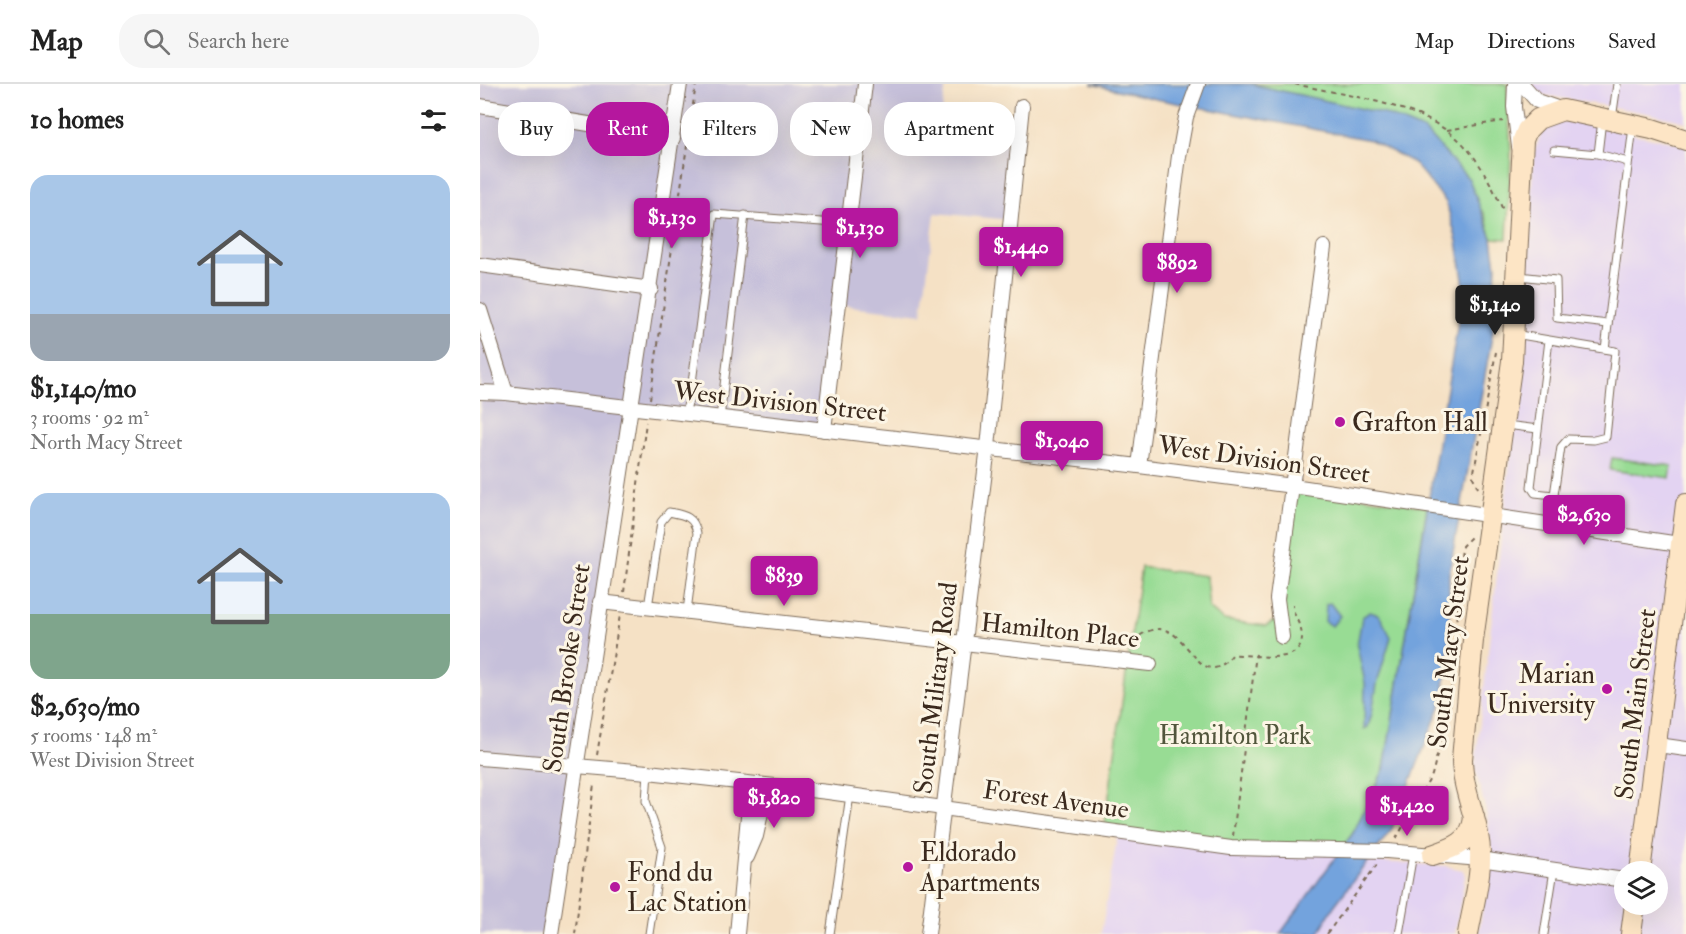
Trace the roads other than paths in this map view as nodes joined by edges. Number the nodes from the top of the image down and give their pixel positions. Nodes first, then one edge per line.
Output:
1 (680, 84) edge
2 (865, 84) edge
3 (1198, 84) edge
4 (1515, 84) edge
5 (1522, 84) edge
6 (1617, 84) edge
7 (480, 106) edge
8 (1022, 106) dead end
9 (1563, 110) junction
10 (1607, 118) junction
11 (1633, 124) junction
12 (1652, 129) junction
13 (1686, 133) edge
14 (672, 138) junction
15 (1686, 140) edge
16 (1554, 150) dead end
17 (1598, 154) junction
18 (1520, 156) junction
19 (1628, 162) junction
20 (745, 215) junction
21 (848, 224) junction
22 (1324, 247) dead end
23 (480, 265) edge
24 (1516, 275) junction
25 (651, 289) junction
26 (480, 310) edge
27 (1608, 324) junction
28 (1506, 339) junction
29 (1549, 340) junction
30 (1605, 349) junction
31 (480, 392) edge
32 (506, 393) junction
33 (629, 408) junction
34 (684, 414) junction
35 (720, 418) junction
36 (1504, 424) junction
37 (1538, 429) junction
38 (824, 430) junction
39 (988, 447) junction
40 (1139, 466) junction
41 (1293, 486) junction
42 (1554, 495) junction
43 (1686, 504) edge
44 (1485, 516) junction
45 (1550, 526) junction
46 (1684, 544) edge
47 (600, 602) junction
48 (648, 607) junction
49 (687, 611) junction
50 (1282, 636) dead end
51 (965, 644) junction
52 (1150, 664) road end
53 (1658, 745) junction
54 (1686, 749) edge
55 (480, 758) edge
56 (576, 767) junction
57 (648, 772) junction
58 (751, 784) junction
59 (767, 786) junction
60 (850, 795) junction
61 (945, 807) junction
62 (1473, 818) junction
63 (1423, 854) junction
64 (1480, 860) junction
65 (1642, 861) edge
66 (746, 862) junction
67 (1554, 870) junction
68 (1614, 879) edge
69 (1634, 915) edge
70 (551, 934) edge
71 (650, 934) edge
72 (737, 934) edge
73 (830, 934) edge
74 (928, 934) edge
75 (1399, 934) edge
76 (1468, 934) edge
77 (1544, 934) edge
78 (1631, 934) edge

1 - 14 street, South Brooke Street
2 - 21 street
3 - 40 street
4 - 18 street
5 - 9 street
6 - 10 lane
7 - 14 street
8 - 39 street, South Military Road
9 - 10 main road
9 - 18 main road, South Macy Street
10 - 11 main road
10 - 17 lane
11 - 12 main road
11 - 19 lane
12 - 13 main road
12 - 15 main road
14 - 25 street, South Brooke Street
16 - 17 lane
17 - 19 lane
18 - 24 main road, South Macy Street
19 - 27 lane
20 - 21 lane
20 - 34 lane
20 - 35 lane
21 - 38 street
22 - 41 street
23 - 25 street
24 - 27 lane
24 - 28 main road, South Macy Street
25 - 33 street, South Brooke Street
26 - 32 street
27 - 30 lane
28 - 29 lane
28 - 36 main road, South Macy Street
29 - 30 lane
29 - 37 lane
30 - 42 lane
31 - 32 street, West Division Street
32 - 33 street, West Division Street
33 - 34 street, West Division Street
33 - 47 street, South Brooke Street
34 - 35 street, West Division Street
35 - 38 street, West Division Street
36 - 37 lane
36 - 44 main road, South Macy Street
37 - 42 lane
38 - 39 street, West Division Street
39 - 40 street, West Division Street
39 - 51 street, South Military Road
40 - 41 street, West Division Street
41 - 44 street, West Division Street
41 - 50 street
42 - 45 lane
43 - 46 main road, South Main Street
44 - 45 street, West Division Street
44 - 62 main road, South Macy Street
45 - 46 street, West Division Street
46 - 53 main road, South Main Street
47 - 48 street, Hamilton Place
47 - 56 street, South Brooke Street
48 - 49 street, Hamilton Place
48 - 49 lane
49 - 51 street, Hamilton Place
51 - 52 street, Hamilton Place
51 - 61 street, South Military Road
53 - 54 street
53 - 65 main road, South Main Street
55 - 56 street, Forest Avenue
56 - 57 street, Forest Avenue
56 - 70 street, South Brooke Street
57 - 58 street, Forest Avenue
57 - 71 lane
58 - 59 street, Forest Avenue
58 - 66 street
59 - 60 street, Forest Avenue
59 - 66 street
60 - 61 street, Forest Avenue
60 - 73 lane
61 - 63 street, Forest Avenue
61 - 74 street, South Military Road
62 - 63 main road
62 - 64 main road, South Macy Street
63 - 64 street, Forest Avenue
63 - 75 lane
64 - 67 street, Forest Avenue
64 - 76 main road, South Macy Street
66 - 72 street
67 - 68 street, Forest Avenue
67 - 77 lane
69 - 78 main road

